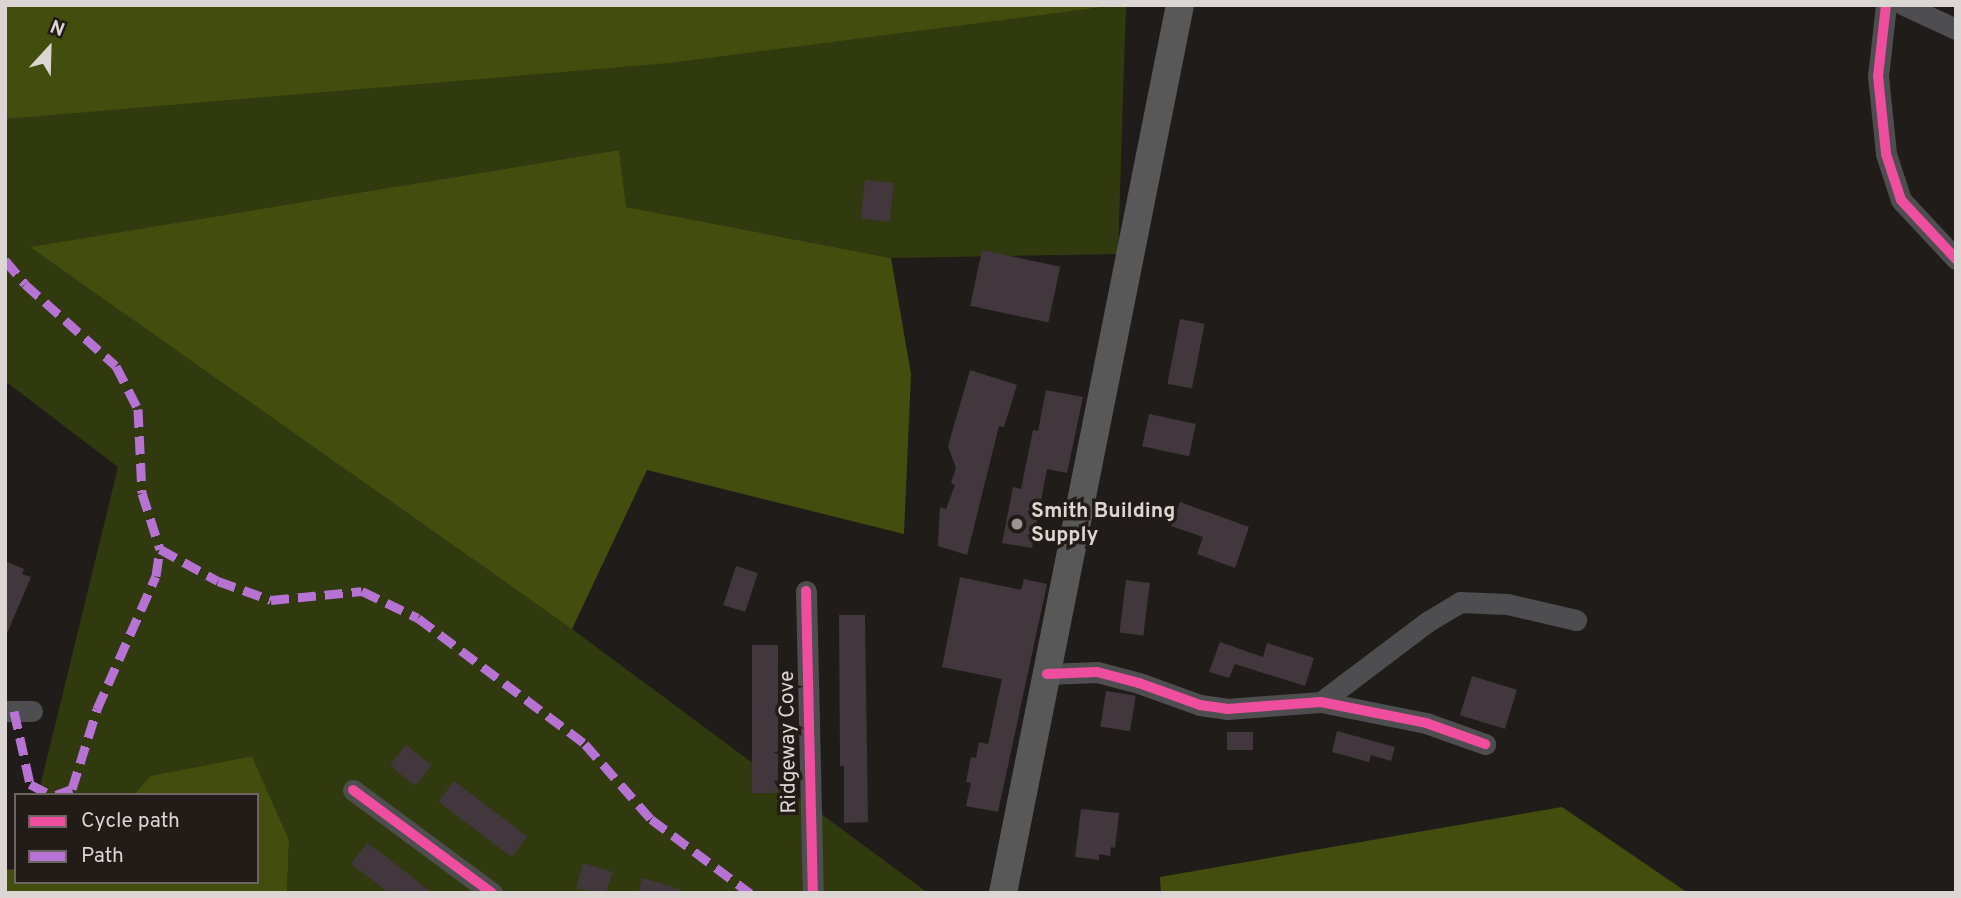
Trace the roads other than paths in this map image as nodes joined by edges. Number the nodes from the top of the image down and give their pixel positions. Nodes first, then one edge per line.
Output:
1 (1180, 5) edge
2 (1885, 5) edge
3 (1904, 5) edge
4 (1956, 29) edge
5 (1956, 258) edge
6 (806, 590) dead end
7 (1576, 620) dead end
8 (1047, 674) junction
9 (1321, 702) junction
10 (5, 710) edge
11 (32, 711) dead end
12 (1485, 744) dead end
13 (353, 790) dead end
14 (492, 893) edge
15 (813, 893) edge
16 (1003, 893) edge

1 - 8 main road
2 - 5 street
3 - 4 street
6 - 15 street, Ridgeway Cove
7 - 9 street
8 - 9 street
8 - 16 main road
9 - 12 street
10 - 11 street
13 - 14 street

